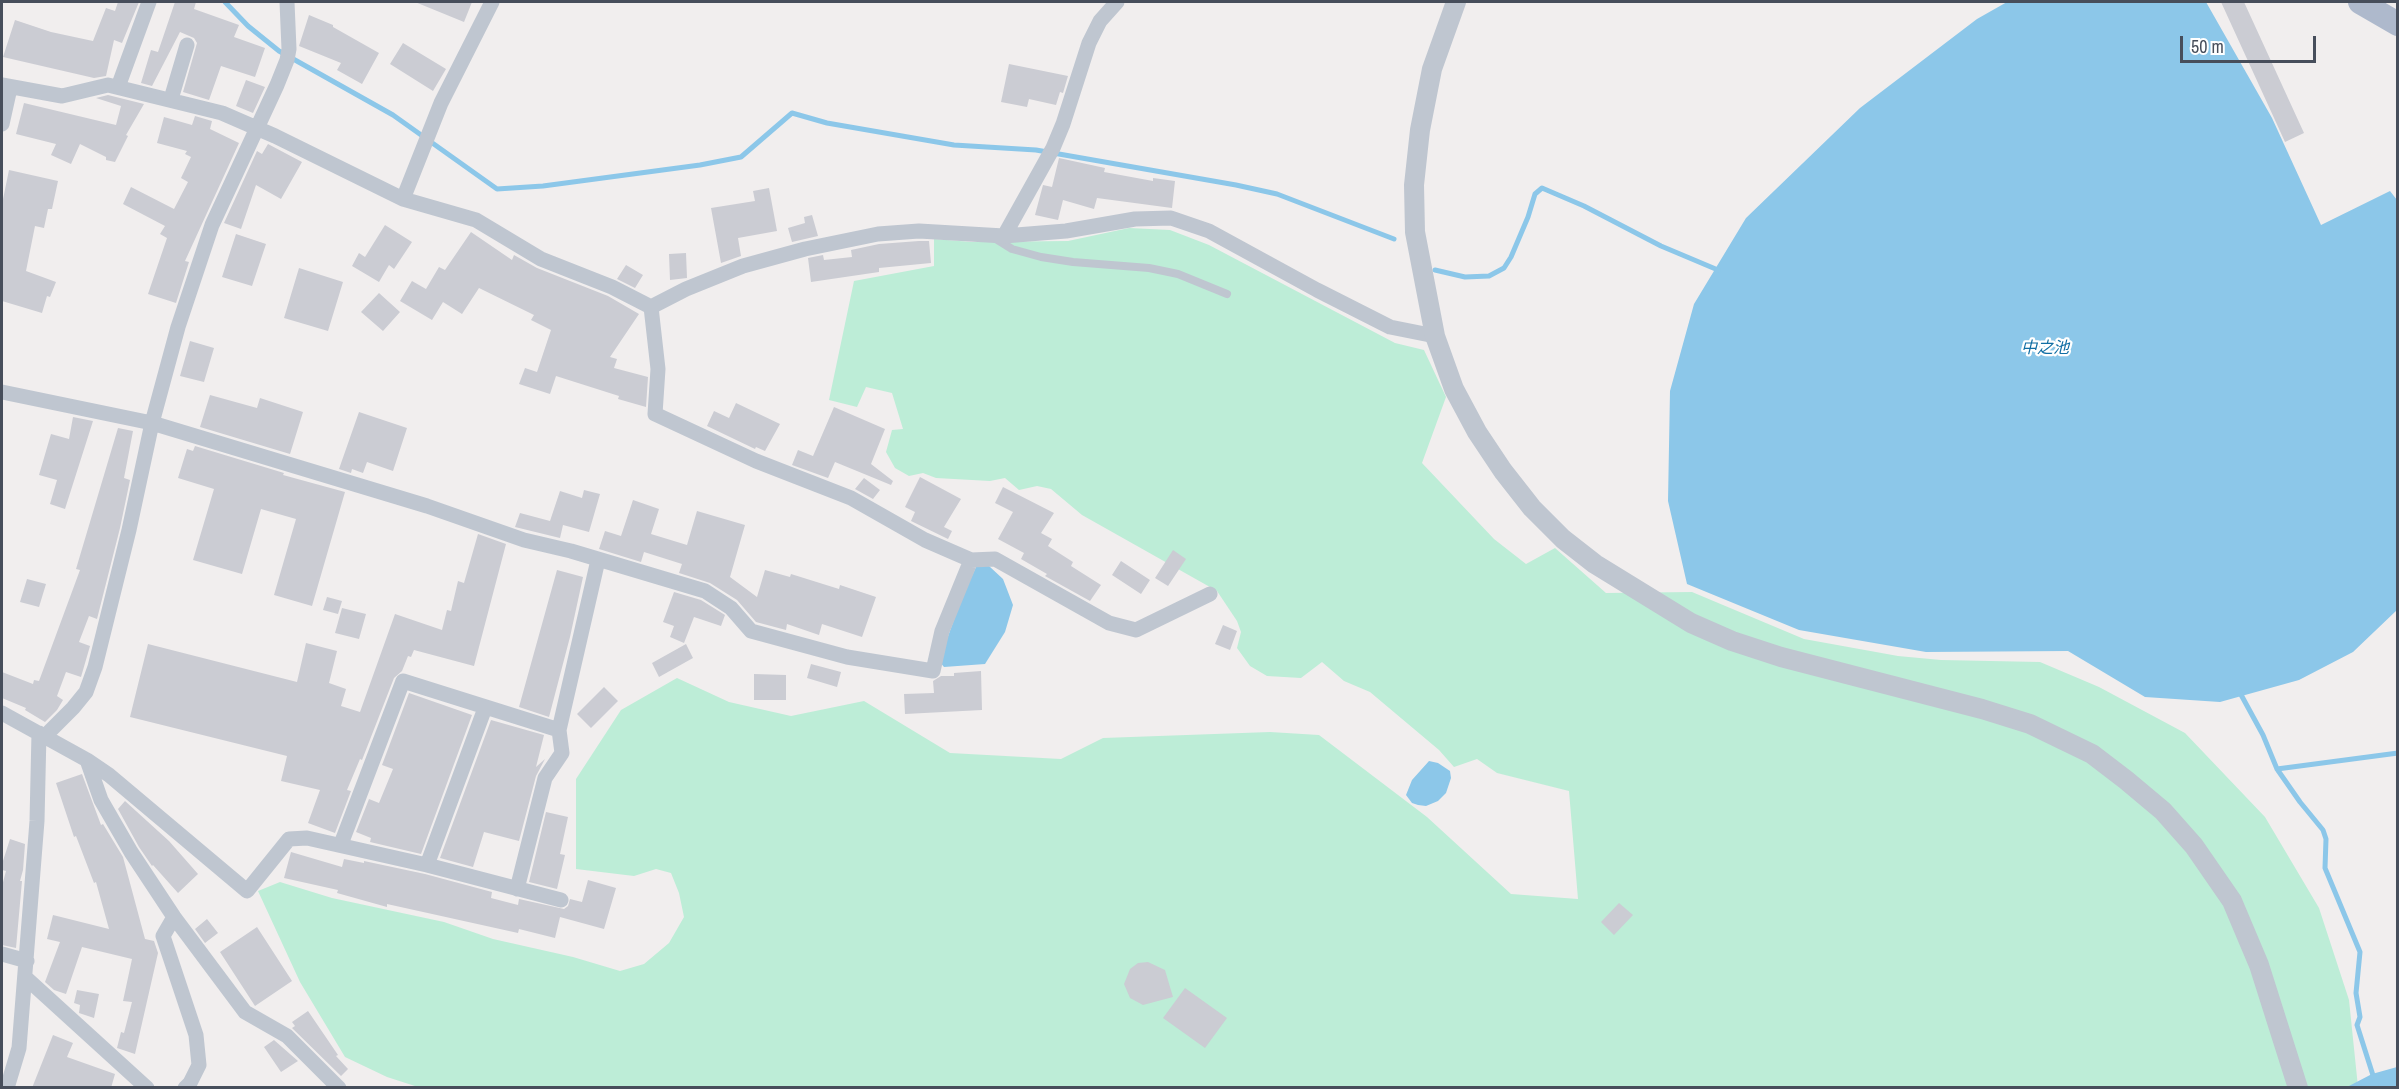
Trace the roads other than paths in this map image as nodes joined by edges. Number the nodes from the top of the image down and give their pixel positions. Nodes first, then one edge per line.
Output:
1 (150, 2) edge
2 (287, 2) edge
3 (492, 2) edge
4 (1117, 2) edge
5 (1456, 2) edge
6 (2360, 2) edge
7 (2397, 24) edge
8 (187, 45) dead end
9 (6, 86) edge
10 (118, 87) junction
11 (171, 99) junction
12 (2, 124) edge
13 (257, 128) junction
14 (403, 199) junction
15 (997, 236) junction
16 (1227, 294) dead end
17 (651, 307) junction
18 (1435, 336) junction
19 (2, 392) edge
20 (152, 423) junction
21 (598, 560) junction
22 (971, 560) junction
23 (1210, 594) dead end
24 (485, 708) junction
25 (2, 713) edge
26 (559, 730) junction
27 (41, 735) junction
28 (87, 760) junction
29 (341, 844) junction
30 (427, 865) junction
31 (517, 889) junction
32 (561, 900) dead end
33 (174, 917) junction
34 (2, 954) edge
35 (27, 961) junction
36 (25, 977) junction
37 (7, 1088) edge
38 (147, 1088) edge
39 (185, 1088) edge
40 (339, 1088) edge
41 (2298, 1088) edge

1 - 10 street
2 - 13 street
3 - 14 street
4 - 15 street
5 - 18 street
6 - 7 main road
8 - 11 street
9 - 10 street
9 - 12 street
10 - 11 street
11 - 13 street
13 - 14 street
13 - 20 street
14 - 17 street
15 - 16 lane
15 - 17 street
15 - 18 street
17 - 22 street
18 - 41 street
19 - 20 street
20 - 21 street
20 - 27 street
21 - 22 street
21 - 26 street
22 - 23 street
24 - 26 street
24 - 29 street
24 - 30 street
25 - 27 street
26 - 31 street
27 - 28 street
27 - 35 street
28 - 29 street
28 - 33 street
29 - 30 street
30 - 31 street
31 - 32 street
33 - 39 street
33 - 40 street
34 - 35 street
35 - 36 street
36 - 37 street
36 - 38 street

